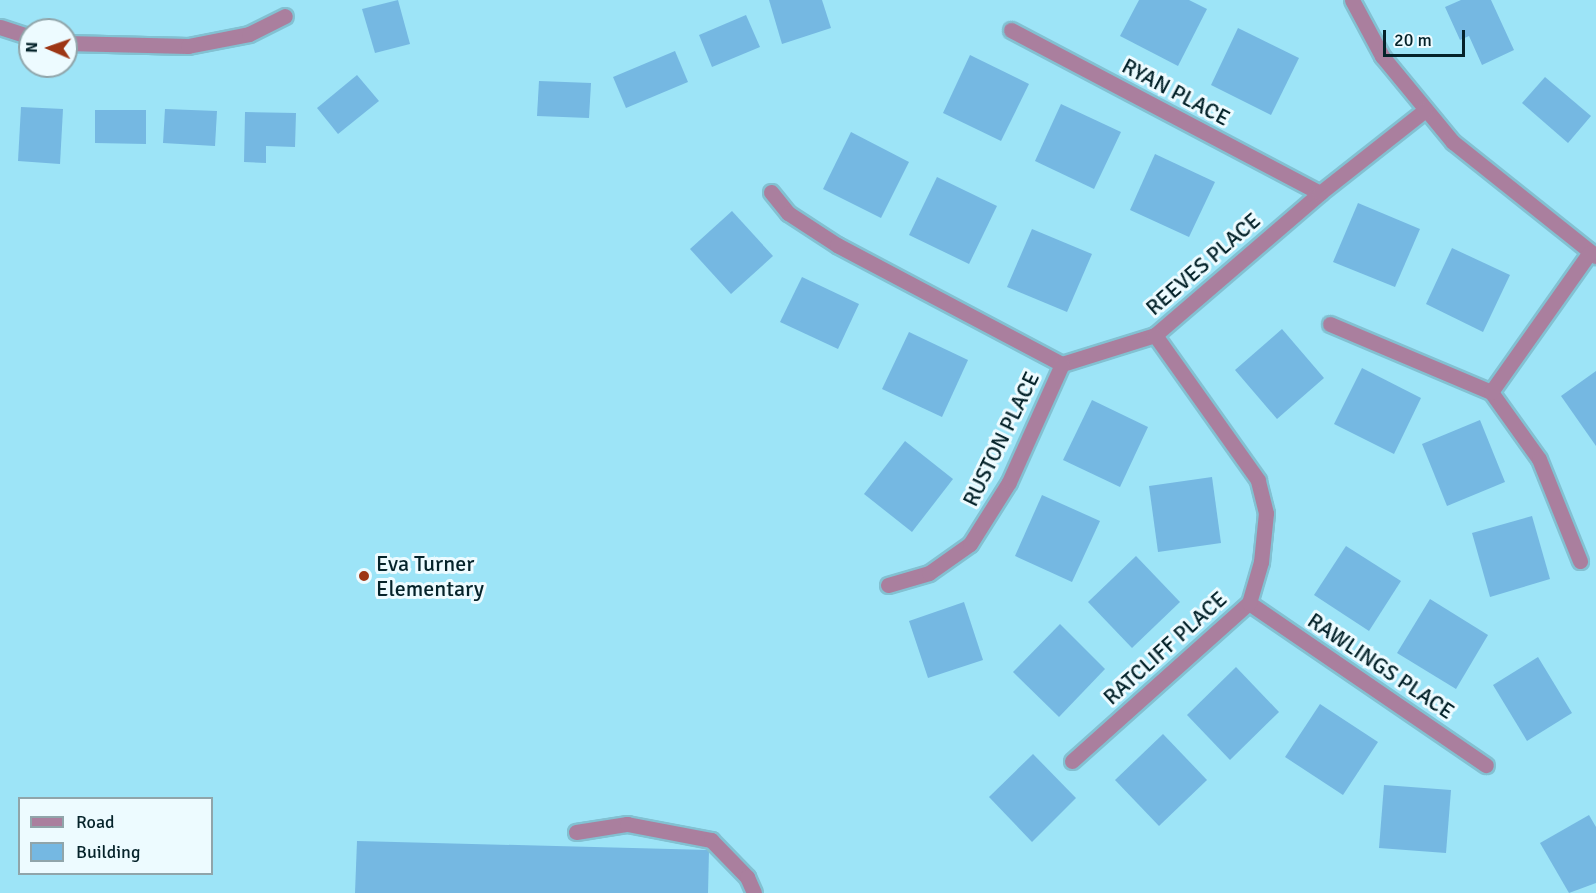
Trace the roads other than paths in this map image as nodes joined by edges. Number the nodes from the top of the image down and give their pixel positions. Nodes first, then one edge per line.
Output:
1 (1352, 0) edge
2 (285, 16) dead end
3 (0, 27) edge
4 (1011, 30) dead end
5 (18, 33) edge
6 (78, 43) edge
7 (1425, 110) junction
8 (771, 192) dead end
9 (1320, 193) junction
10 (1593, 254) edge
11 (1330, 324) dead end
12 (1155, 335) junction
13 (1062, 364) junction
14 (1491, 392) junction
15 (1580, 561) dead end
16 (888, 585) dead end
17 (1249, 603) junction
18 (1072, 761) dead end
19 (1486, 765) dead end
20 (576, 832) dead end
21 (754, 893) edge

1 - 7 street
2 - 6 street
3 - 5 street
4 - 9 street, RYAN PLACE
7 - 9 street, REEVES PLACE
7 - 10 street
8 - 13 street
9 - 12 street, REEVES PLACE
10 - 14 street
11 - 14 street
12 - 13 street, REEVES PLACE
12 - 17 street, RATCLIFF PLACE
13 - 16 street, RUSTON PLACE
14 - 15 street
17 - 18 street, RATCLIFF PLACE
17 - 19 street, RAWLINGS PLACE
20 - 21 street

